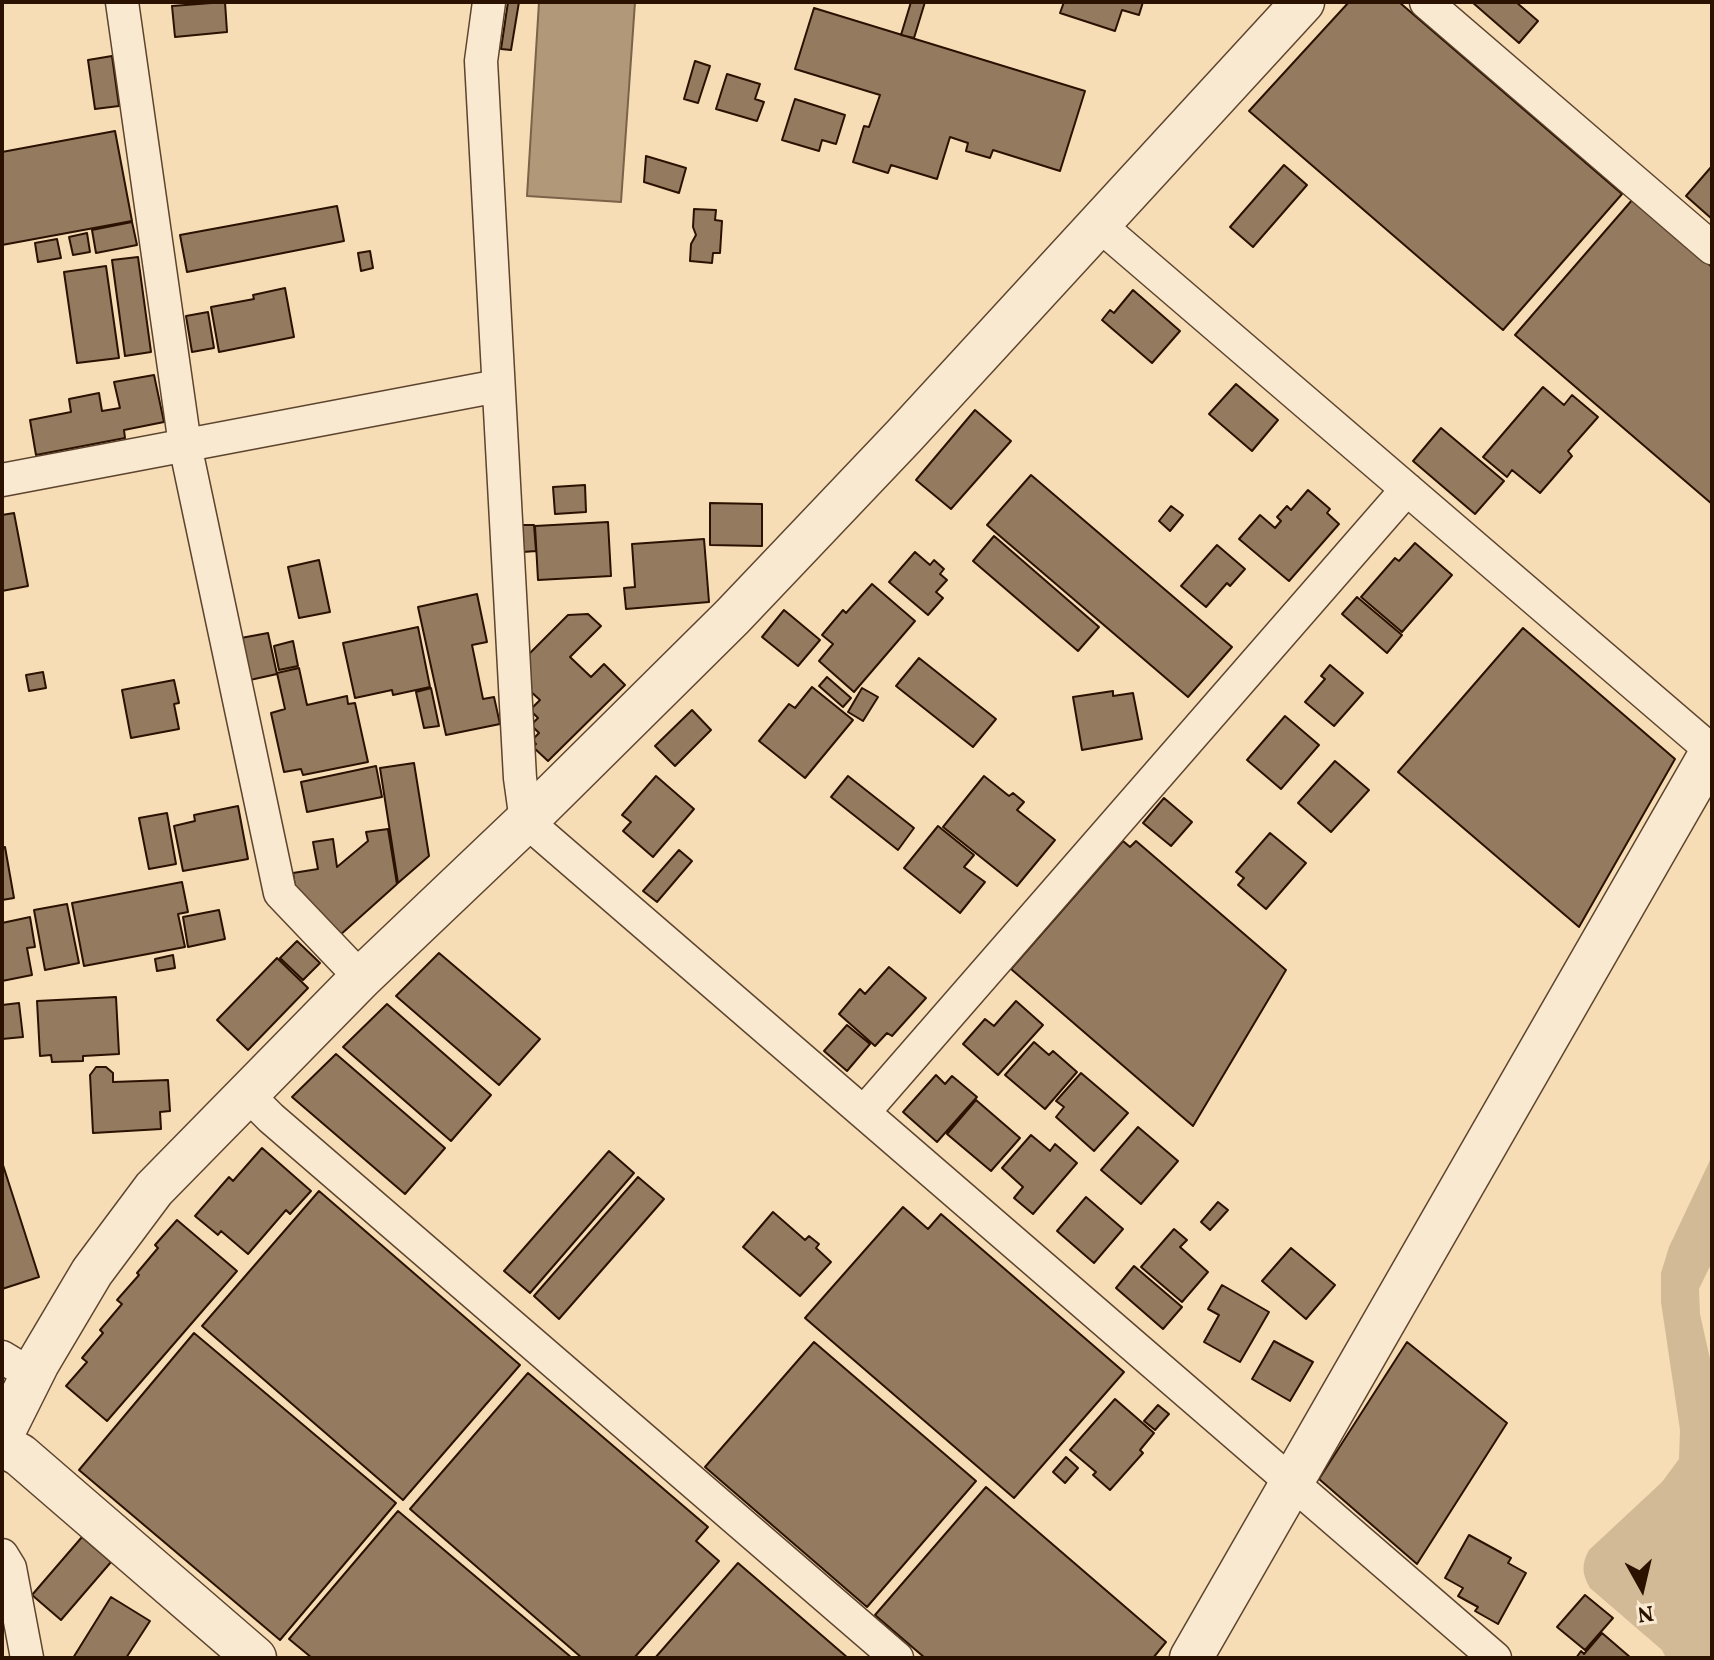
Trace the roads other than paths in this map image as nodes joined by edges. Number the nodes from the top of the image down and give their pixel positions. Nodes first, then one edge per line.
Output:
1 (122, 2) edge
2 (489, 2) edge
3 (1303, 2) edge
4 (1426, 2) edge
5 (1098, 224) junction
6 (1712, 248) edge
7 (498, 386) junction
8 (185, 445) junction
9 (2, 480) edge
10 (1407, 489) junction
11 (1712, 751) edge
12 (526, 821) junction
13 (361, 978) junction
14 (247, 1094) junction
15 (864, 1112) junction
16 (17, 1366) edge
17 (2, 1435) edge
18 (2, 1445) edge
19 (1291, 1482) junction
20 (2, 1555) edge
21 (27, 1658) edge
22 (255, 1658) edge
23 (897, 1658) edge
24 (1191, 1658) edge
25 (1495, 1658) edge

1 - 8 street
2 - 7 street
3 - 5 street
4 - 6 street
5 - 10 street
5 - 12 street
7 - 8 street
7 - 12 street
8 - 9 street
8 - 13 street
10 - 11 street
10 - 15 street
11 - 19 street
12 - 13 street
12 - 15 street
13 - 14 street
14 - 16 street
14 - 23 street
15 - 19 street
16 - 17 street
18 - 22 street
19 - 24 street
19 - 25 street
20 - 21 street

